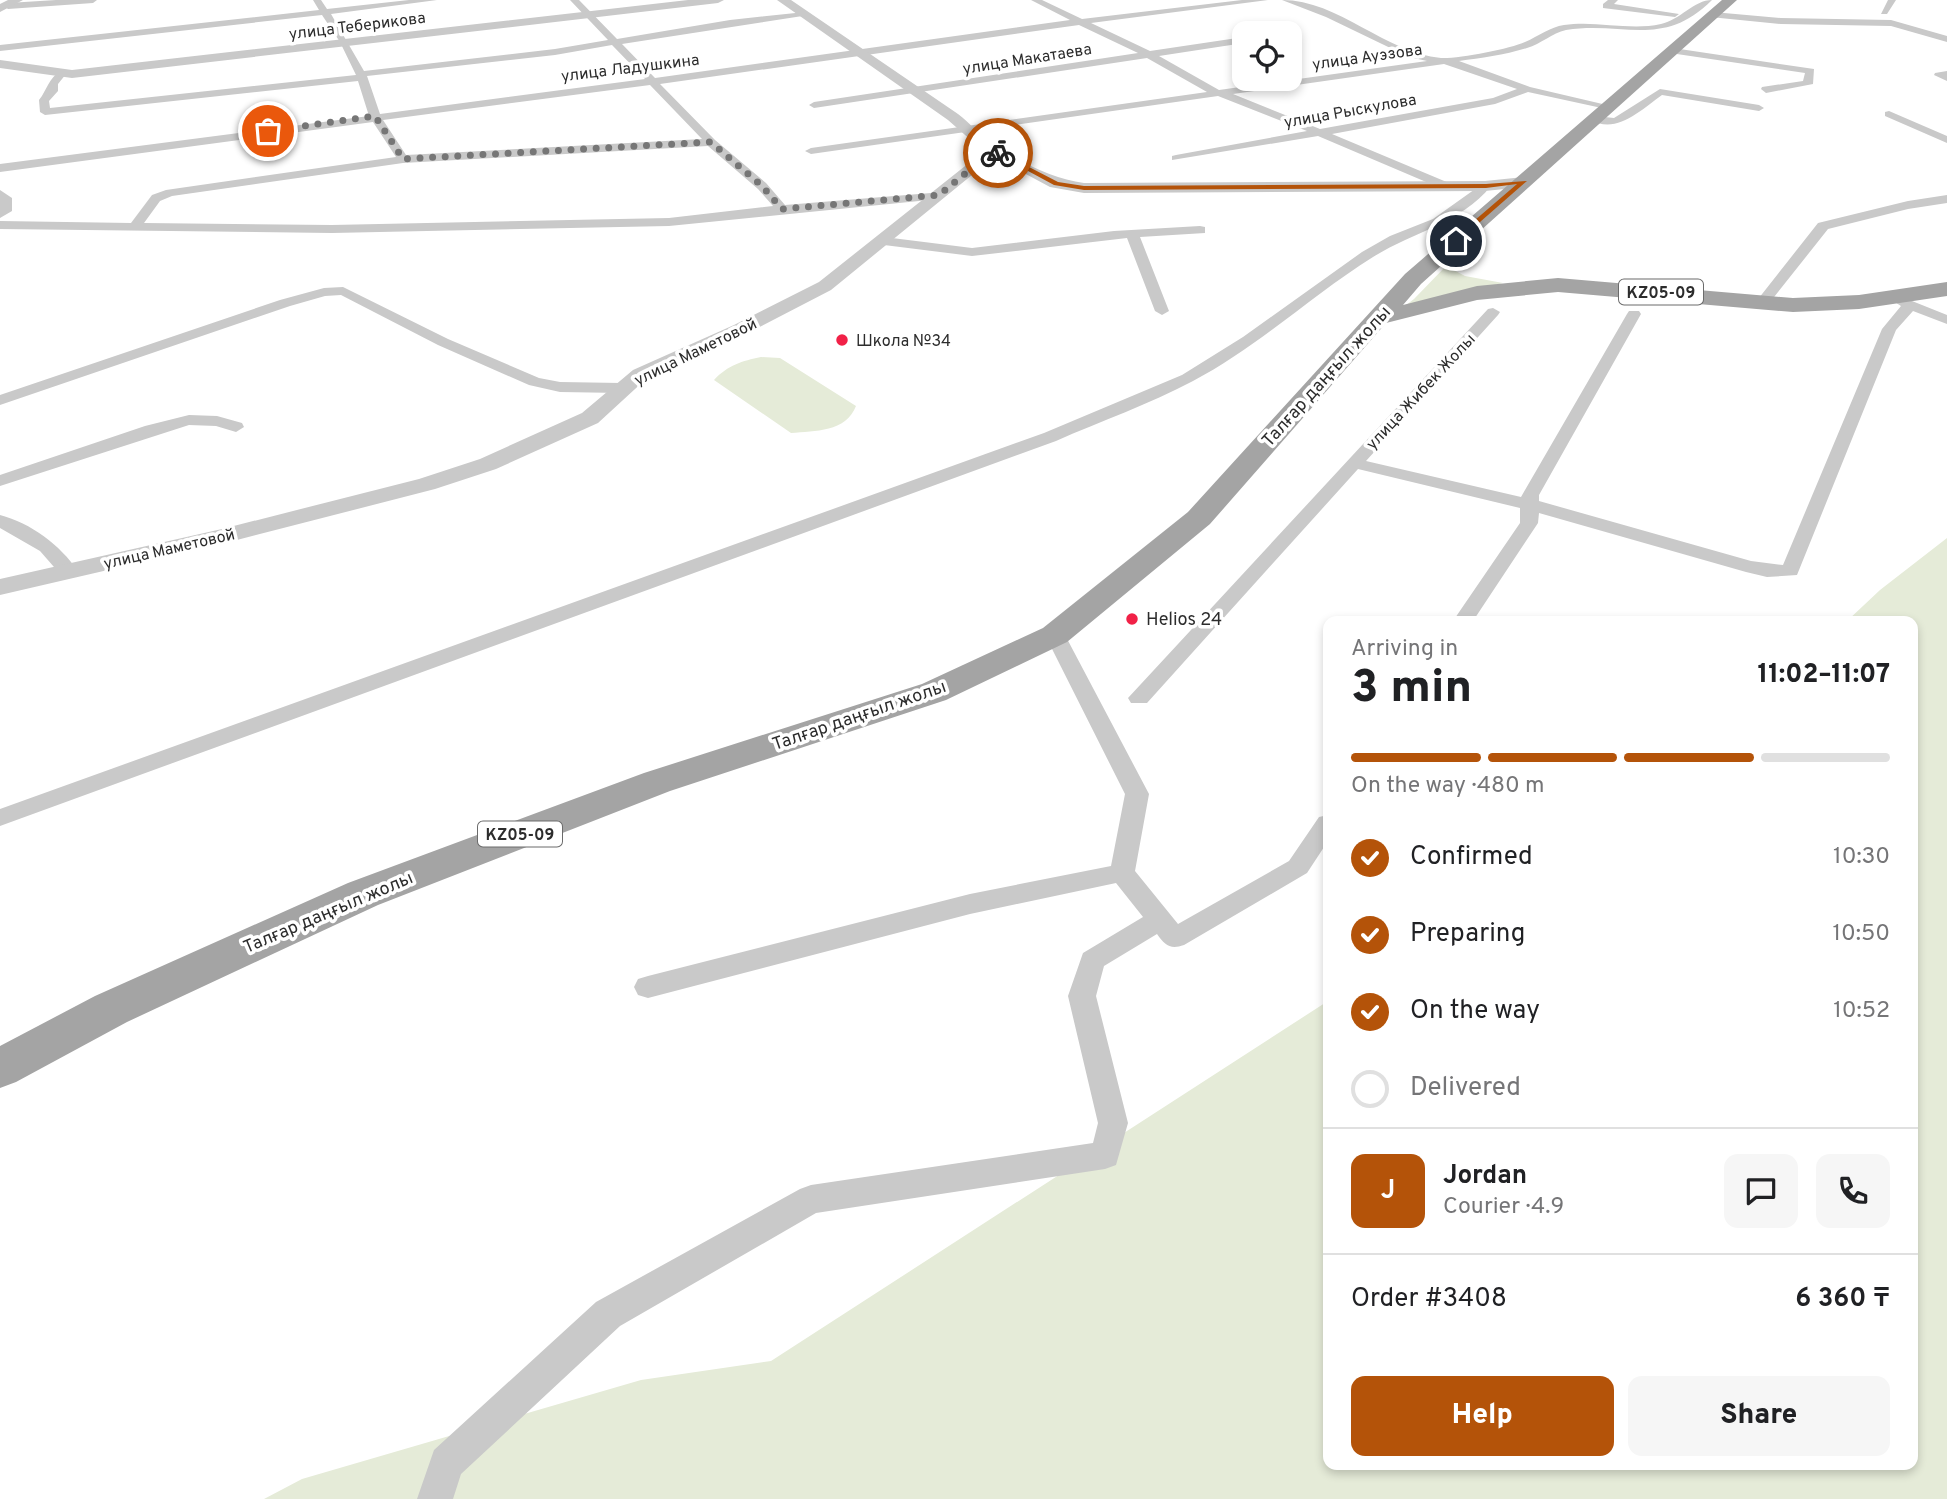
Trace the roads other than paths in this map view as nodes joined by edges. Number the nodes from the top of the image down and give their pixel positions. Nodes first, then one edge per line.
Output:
1 (93, 0) edge
2 (316, 0) edge
3 (433, 0) edge
4 (574, 0) edge
5 (718, 0) edge
6 (783, 0) edge
7 (1035, 0) edge
8 (1264, 0) edge
9 (1286, 0) edge
10 (1614, 0) edge
11 (1892, 0) edge
12 (1728, 1) edge
13 (1708, 4) edge
14 (8, 5) edge
15 (323, 11) junction
16 (1884, 12) dead end
17 (1688, 14) junction
18 (591, 15) junction
19 (804, 15) junction
20 (1078, 22) junction
21 (1909, 27) junction
22 (1947, 32) edge
23 (1947, 39) edge
24 (345, 42) junction
25 (1232, 42) edge
26 (617, 43) junction
27 (0, 48) edge
28 (1672, 51) junction
29 (860, 54) junction
30 (1150, 55) junction
31 (1439, 62) junction
32 (0, 64) edge
33 (61, 74) junction
34 (361, 76) junction
35 (650, 80) junction
36 (1527, 89) junction
37 (914, 91) junction
38 (1770, 91) dead end
39 (1215, 92) junction
40 (814, 105) dead end
41 (1759, 108) dead end
42 (1601, 113) junction
43 (1889, 114) dead end
44 (375, 116) junction
45 (970, 131) junction
46 (1317, 132) junction
47 (1947, 140) edge
48 (711, 142) junction
49 (985, 146) junction
50 (811, 151) dead end
51 (1176, 158) dead end
52 (403, 159) junction
53 (0, 168) edge
54 (1524, 181) junction
55 (1445, 186) junction
56 (1486, 186) junction
57 (0, 194) edge
58 (939, 195) junction
59 (1947, 199) edge
60 (782, 209) junction
61 (0, 214) edge
62 (0, 225) edge
63 (134, 228) junction
64 (1200, 230) dead end
65 (1132, 234) junction
66 (884, 241) junction
67 (1446, 250) junction
68 (1558, 285) junction
69 (1947, 289) edge
70 (1902, 302) junction
71 (1762, 303) junction
72 (1163, 311) dead end
73 (1493, 312) dead end
74 (1634, 314) dead end
75 (1378, 318) junction
76 (1947, 320) edge
77 (621, 388) junction
78 (0, 400) edge
79 (236, 427) dead end
80 (1354, 463) junction
81 (0, 481) edge
82 (1528, 504) junction
83 (0, 521) edge
84 (68, 571) junction
85 (0, 587) edge
86 (1467, 616) edge
87 (1055, 635) junction
88 (1139, 698) dead end
89 (0, 818) edge
90 (1323, 830) edge
91 (1122, 873) junction
92 (1160, 919) junction
93 (648, 987) dead end
94 (0, 1068) edge
95 (435, 1499) edge

1 - 14 street
2 - 15 street
3 - 15 street
4 - 18 street
5 - 18 street, улица Теберикова
6 - 19 street
7 - 20 street
8 - 20 street, улица Ладушкина
9 - 31 street
10 - 17 street
11 - 16 street
12 - 13 main road, Талғар даңғыл жолы
13 - 17 street, улица Ауэзова
13 - 21 street
13 - 28 main road, Талғар даңғыл жолы
15 - 24 street
15 - 27 street
17 - 31 street, улица Ауэзова
18 - 24 street, улица Теберикова
18 - 26 street
19 - 26 street
19 - 29 street
20 - 29 street, улица Ладушкина
20 - 30 street
21 - 22 street
21 - 23 street
24 - 33 street, улица Теберикова
24 - 34 street
25 - 30 street, улица Макатаева
26 - 34 street
26 - 35 street
28 - 38 street
28 - 42 main road, Талғар даңғыл жолы
29 - 35 street, улица Ладушкина
29 - 37 street
30 - 37 street, улица Макатаева
30 - 39 street
31 - 36 street
31 - 39 street, улица Ауэзова
32 - 33 street, улица Теберикова
33 - 34 street
34 - 44 street
35 - 44 street, улица Ладушкина
35 - 48 street
36 - 42 street
36 - 46 street, улица Рыскулова
37 - 40 street, улица Макатаева
37 - 45 street
39 - 45 street, улица Ауэзова
39 - 46 street
41 - 42 street
42 - 54 main road, Талғар даңғыл жолы
43 - 47 street
44 - 52 street
44 - 53 street, улица Ладушкина
45 - 49 street
45 - 50 street, улица Ауэзова
46 - 51 street, улица Рыскулова
46 - 55 street
48 - 52 street
48 - 60 street
49 - 55 street
49 - 58 street, улица Маметовой
52 - 63 street
54 - 56 street
54 - 67 main road, Талғар даңғыл жолы
55 - 56 street
56 - 89 street
57 - 61 street
58 - 60 street
58 - 66 street, улица Маметовой
59 - 71 street
60 - 63 street
62 - 63 street
64 - 65 street
65 - 66 street
65 - 72 street
66 - 77 street, улица Маметовой
67 - 68 main road
67 - 75 main road, Талғар даңғыл жолы
68 - 71 main road, KZ05-09
68 - 75 main road, KZ05-09
69 - 70 main road, KZ05-09
70 - 71 main road, KZ05-09
70 - 76 street
70 - 82 street
73 - 80 street, улица Жибек Жолы
74 - 82 street
75 - 87 main road, Талғар даңғыл жолы / KZ05-09
77 - 78 street
77 - 84 street, улица Маметовой
79 - 81 street
80 - 82 street, улица Жибек Жолы
80 - 88 street
82 - 86 street
83 - 84 street
84 - 85 street, улица Маметовой
87 - 91 street
87 - 94 main road, Талғар даңғыл жолы / KZ05-09
90 - 92 street
91 - 92 street
91 - 93 street
92 - 95 street

